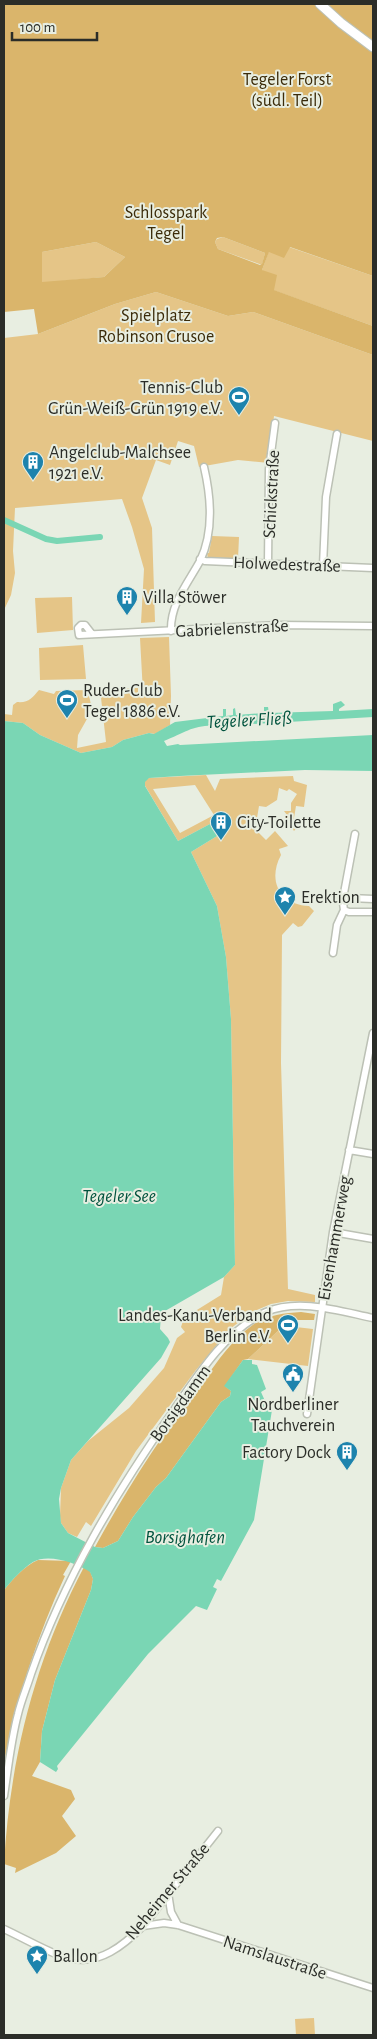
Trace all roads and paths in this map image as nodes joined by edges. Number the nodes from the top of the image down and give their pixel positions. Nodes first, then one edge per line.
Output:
1 (320, 4) edge
2 (373, 47) edge
3 (275, 424) dead end
4 (337, 434) dead end
5 (204, 466) dead end
6 (200, 559) junction
7 (268, 564) junction
8 (323, 566) junction
9 (373, 568) edge
10 (373, 626) edge
11 (171, 631) junction
12 (92, 634) junction
13 (355, 834) dead end
14 (346, 899) junction
15 (373, 899) edge
16 (344, 910) junction
17 (373, 912) edge
18 (333, 952) dead end
19 (373, 1033) edge
20 (370, 1063) edge
21 (349, 1150) junction
22 (373, 1154) edge
23 (333, 1232) junction
24 (373, 1239) edge
25 (322, 1308) junction
26 (373, 1318) edge
27 (307, 1414) dead end
28 (4, 1796) edge
29 (218, 1831) dead end
30 (168, 1893) junction
31 (178, 1925) junction
32 (143, 1926) junction
33 (4, 1929) edge
34 (373, 1988) edge

1 - 2 main road
3 - 7 street, Schickstraße
4 - 8 street
5 - 6 street
6 - 7 street, Holwedestraße
6 - 11 street
7 - 8 street, Holwedestraße
8 - 9 street, Holwedestraße
10 - 11 street, Gabrielenstraße
11 - 12 street, Gabrielenstraße
12 - 12 street, Gabrielenstraße
13 - 14 street
14 - 15 street
14 - 16 street
16 - 17 street
16 - 18 street
19 - 20 street, Eisenhammerweg
20 - 21 street, Eisenhammerweg
21 - 22 street
21 - 23 street, Eisenhammerweg
23 - 24 street
23 - 25 street, Eisenhammerweg
25 - 26 street, Borsigdamm
25 - 27 street, Eisenhammerweg
25 - 28 street, Borsigdamm
29 - 30 street, Neheimer Straße
30 - 31 street
30 - 32 street, Neheimer Straße
31 - 32 street, Namslaustraße
31 - 34 street, Namslaustraße
32 - 33 street, Neheimer Straße

